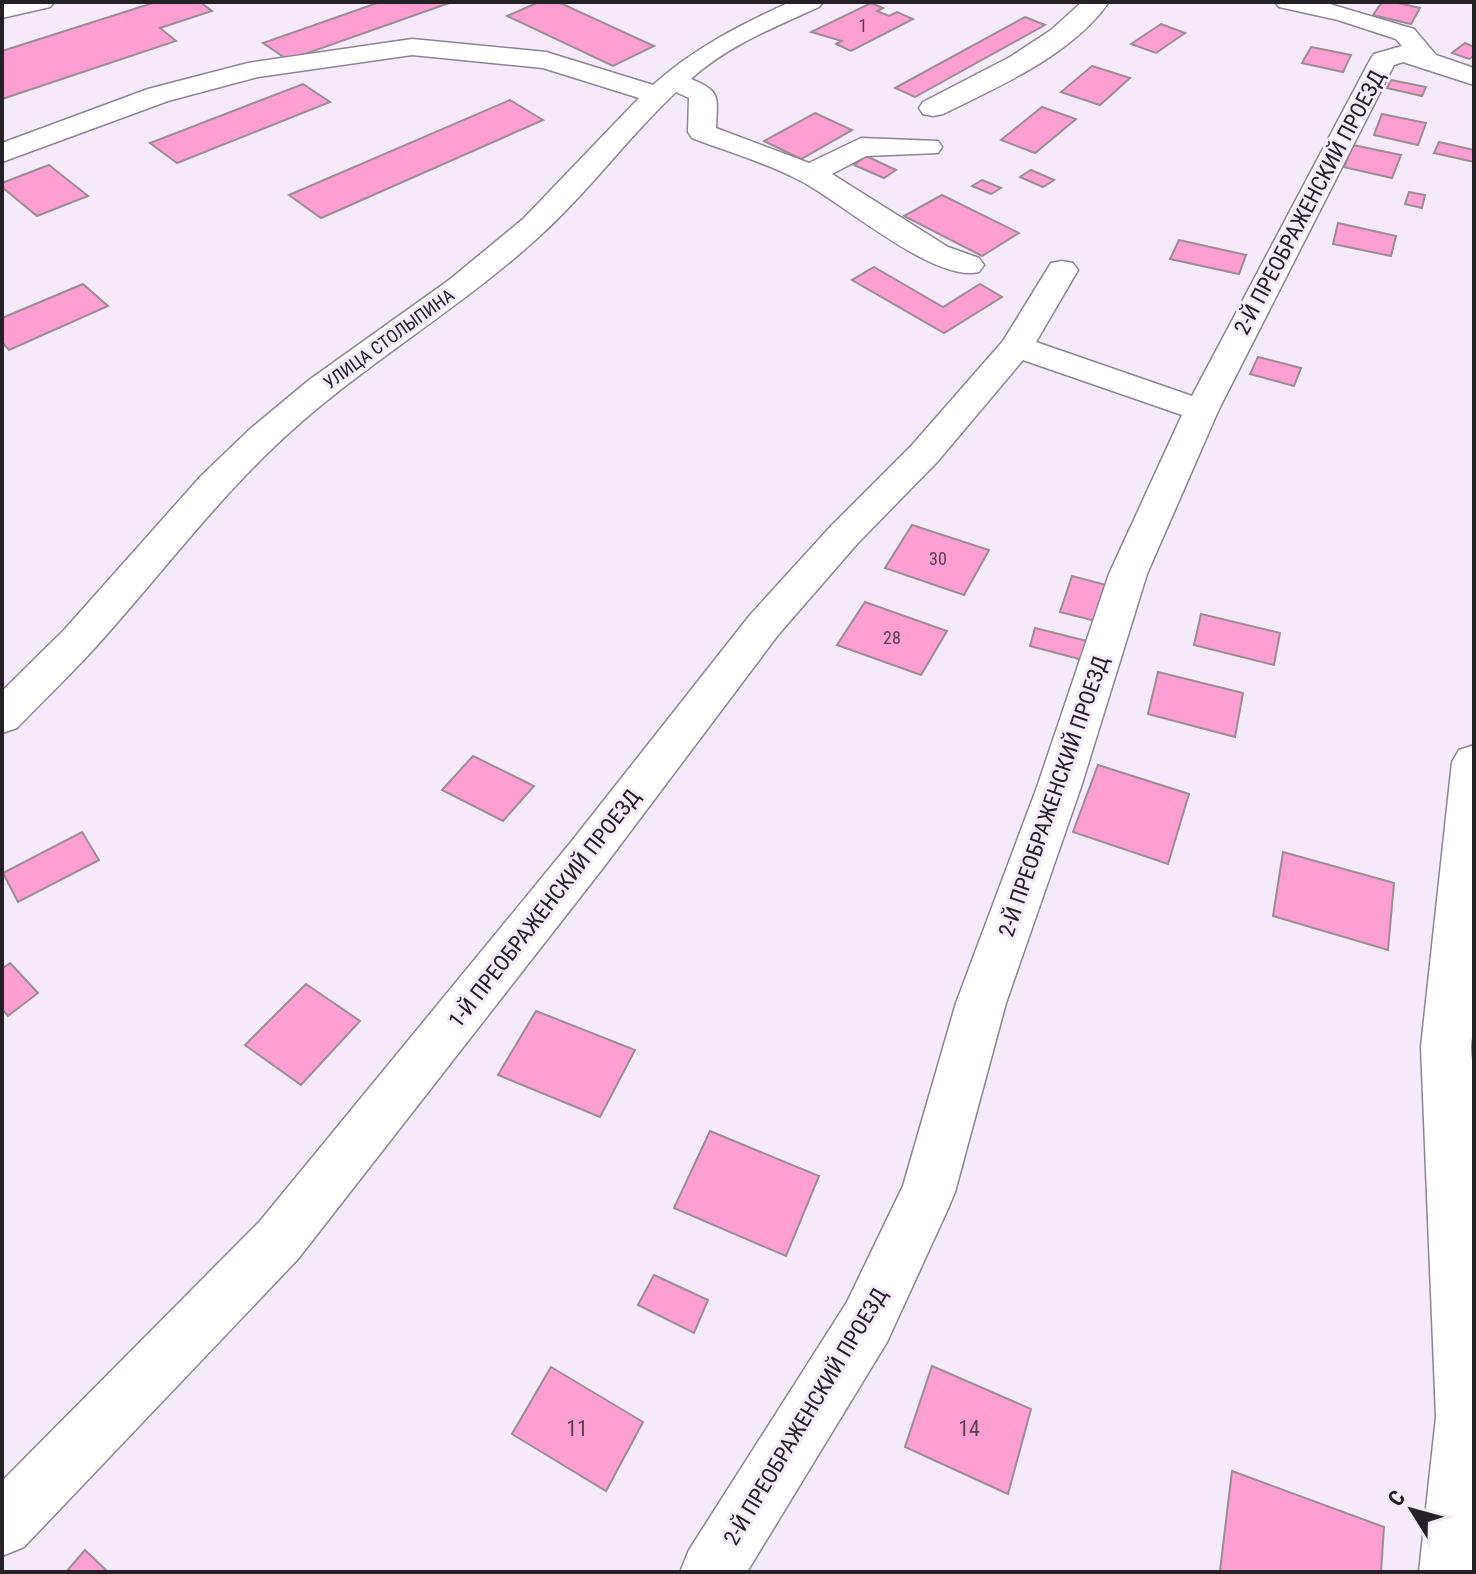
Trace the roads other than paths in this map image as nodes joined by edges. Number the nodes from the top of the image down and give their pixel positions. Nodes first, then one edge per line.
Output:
1 (41, 2) edge
2 (810, 2) edge
3 (1096, 2) edge
4 (1288, 2) edge
5 (2, 10) edge
6 (1427, 61) junction
7 (1474, 77) edge
8 (666, 88) junction
9 (933, 108) dead end
10 (928, 147) dead end
11 (3, 152) edge
12 (811, 174) junction
13 (968, 265) dead end
14 (1062, 270) dead end
15 (1017, 346) junction
16 (1202, 409) junction
17 (2, 717) edge
18 (1474, 762) edge
19 (2, 1525) edge
20 (711, 1572) edge
21 (1450, 1572) edge

1 - 5 street
2 - 8 street, УЛИЦА СТОЛЫПИНА
3 - 9 street
4 - 6 street
6 - 7 street
6 - 16 street, 2-Й ПРЕОБРАЖЕНСКИЙ ПРОЕЗД
8 - 11 street
8 - 12 street
8 - 17 street, УЛИЦА СТОЛЫПИНА
10 - 12 street
12 - 13 street
14 - 15 street, 1-Й ПРЕОБРАЖЕНСКИЙ ПРОЕЗД
15 - 16 street
15 - 19 street, 1-Й ПРЕОБРАЖЕНСКИЙ ПРОЕЗД
16 - 20 street, 2-Й ПРЕОБРАЖЕНСКИЙ ПРОЕЗД
18 - 21 street

